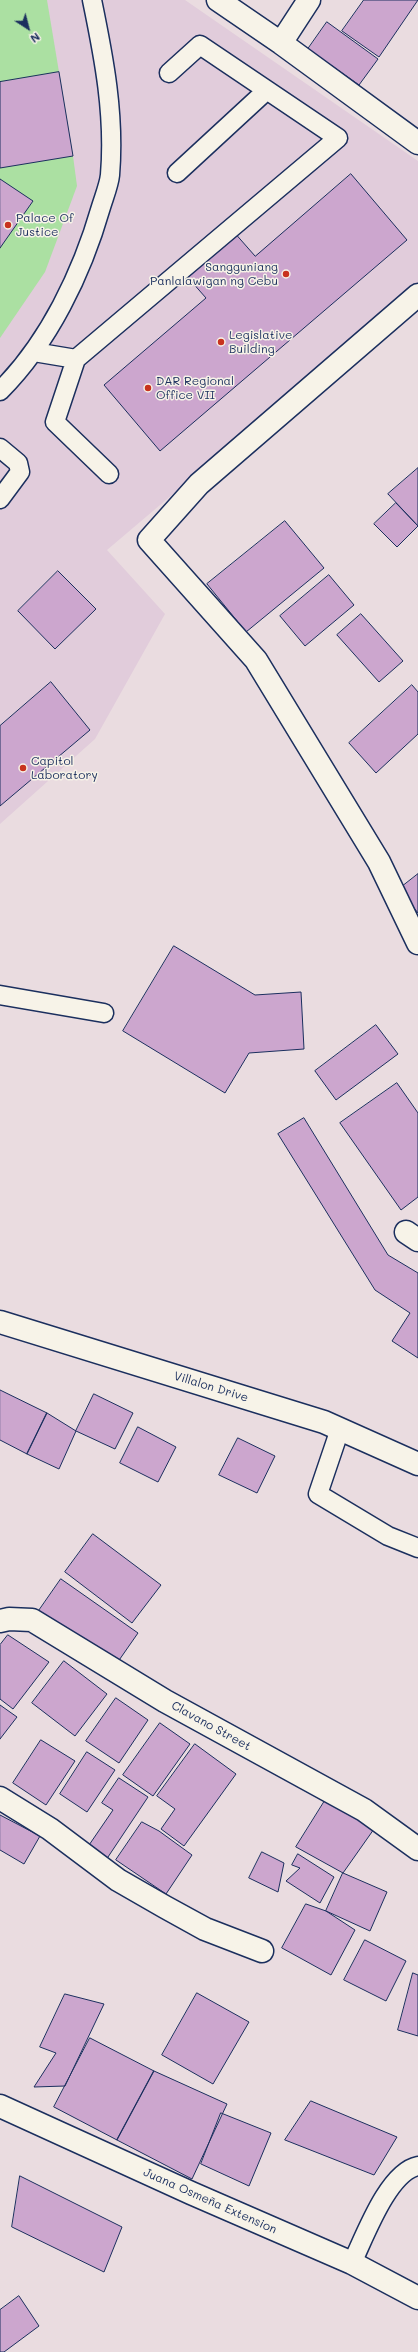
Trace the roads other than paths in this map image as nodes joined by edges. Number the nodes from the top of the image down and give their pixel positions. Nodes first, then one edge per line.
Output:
1 (92, 0) edge
2 (218, 0) edge
3 (310, 0) edge
4 (281, 43) junction
5 (169, 73) dead end
6 (267, 90) junction
7 (418, 143) edge
8 (177, 173) dead end
9 (418, 295) edge
10 (34, 352) junction
11 (76, 358) junction
12 (0, 391) edge
13 (0, 448) edge
14 (109, 474) dead end
15 (0, 499) edge
16 (418, 943) edge
17 (0, 995) edge
18 (104, 1013) dead end
19 (0, 1322) edge
20 (340, 1429) junction
21 (418, 1464) edge
22 (418, 1548) edge
23 (0, 1622) edge
24 (0, 1798) edge
25 (418, 1848) edge
26 (262, 1951) dead end
27 (0, 2106) edge
28 (418, 2166) edge
29 (352, 2263) junction
30 (418, 2298) edge

1 - 10 lane
2 - 4 street
3 - 4 street
4 - 7 street
5 - 6 lane
6 - 8 lane
6 - 11 lane
9 - 16 street
10 - 11 lane
10 - 12 lane
11 - 14 lane
13 - 15 lane
17 - 18 lane
19 - 20 street, Villalon Drive
20 - 21 street, Villalon Drive
20 - 22 lane
23 - 25 street, Clavano Street
24 - 26 street
27 - 29 street, Juana Osmeña Extension
28 - 29 lane
29 - 30 street, Juana Osmeña Extension

